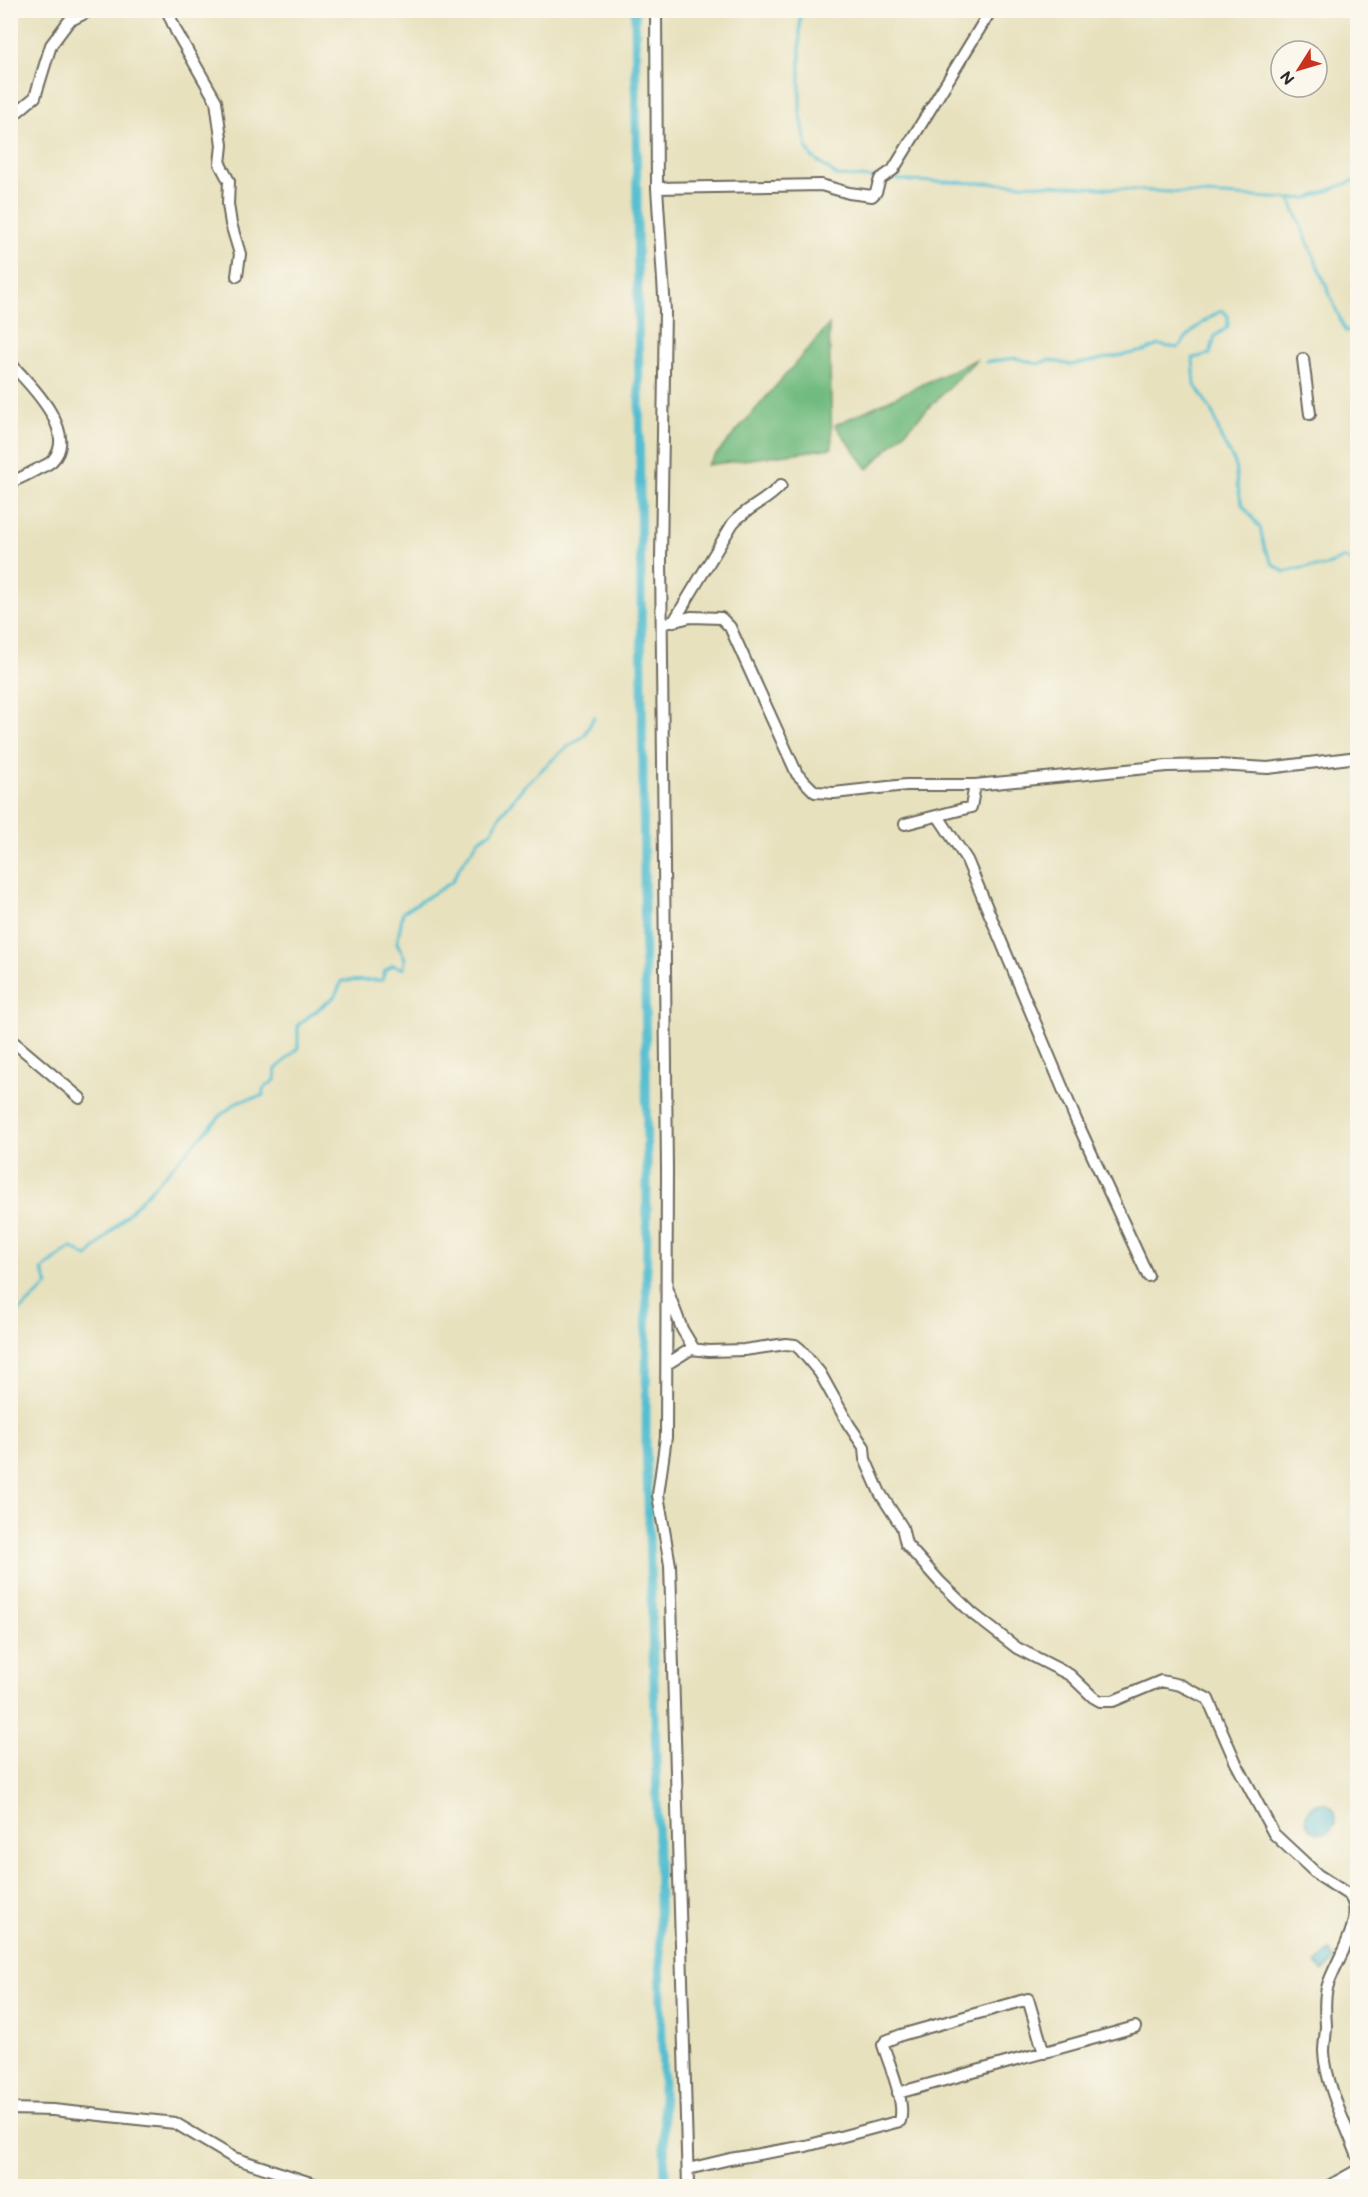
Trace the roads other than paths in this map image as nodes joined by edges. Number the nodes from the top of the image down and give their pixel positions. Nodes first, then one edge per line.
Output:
1 (91, 10) edge
2 (167, 10) edge
3 (656, 10) edge
4 (991, 10) edge
5 (10, 118) edge
6 (657, 188) junction
7 (237, 276) dead end
8 (1305, 362) dead end
9 (10, 363) edge
10 (1308, 403) dead end
11 (10, 482) edge
12 (781, 485) dead end
13 (674, 621) junction
14 (662, 624) junction
15 (1358, 757) edge
16 (975, 785) junction
17 (938, 816) junction
18 (905, 824) dead end
19 (10, 1039) edge
20 (80, 1098) dead end
21 (1148, 1276) dead end
22 (666, 1286) junction
23 (694, 1348) junction
24 (667, 1364) junction
25 (1355, 1897) edge
26 (1136, 2027) dead end
27 (1044, 2053) junction
28 (898, 2093) junction
29 (10, 2109) edge
30 (1358, 2157) edge
31 (688, 2169) junction
32 (1358, 2170) edge
33 (320, 2187) edge
34 (688, 2187) edge
35 (1329, 2187) edge

1 - 5 street
2 - 7 street
3 - 6 street
4 - 6 street
6 - 14 street
8 - 10 street
9 - 11 street
12 - 13 street
13 - 14 street
13 - 16 street
14 - 22 street
15 - 16 street
16 - 17 street
17 - 18 street
17 - 21 street
19 - 20 street
22 - 23 street
22 - 24 street
23 - 24 street
23 - 25 street
24 - 31 street
25 - 30 street
26 - 27 street
27 - 28 street
27 - 28 street
28 - 31 street
29 - 33 street
31 - 34 street
32 - 35 street

